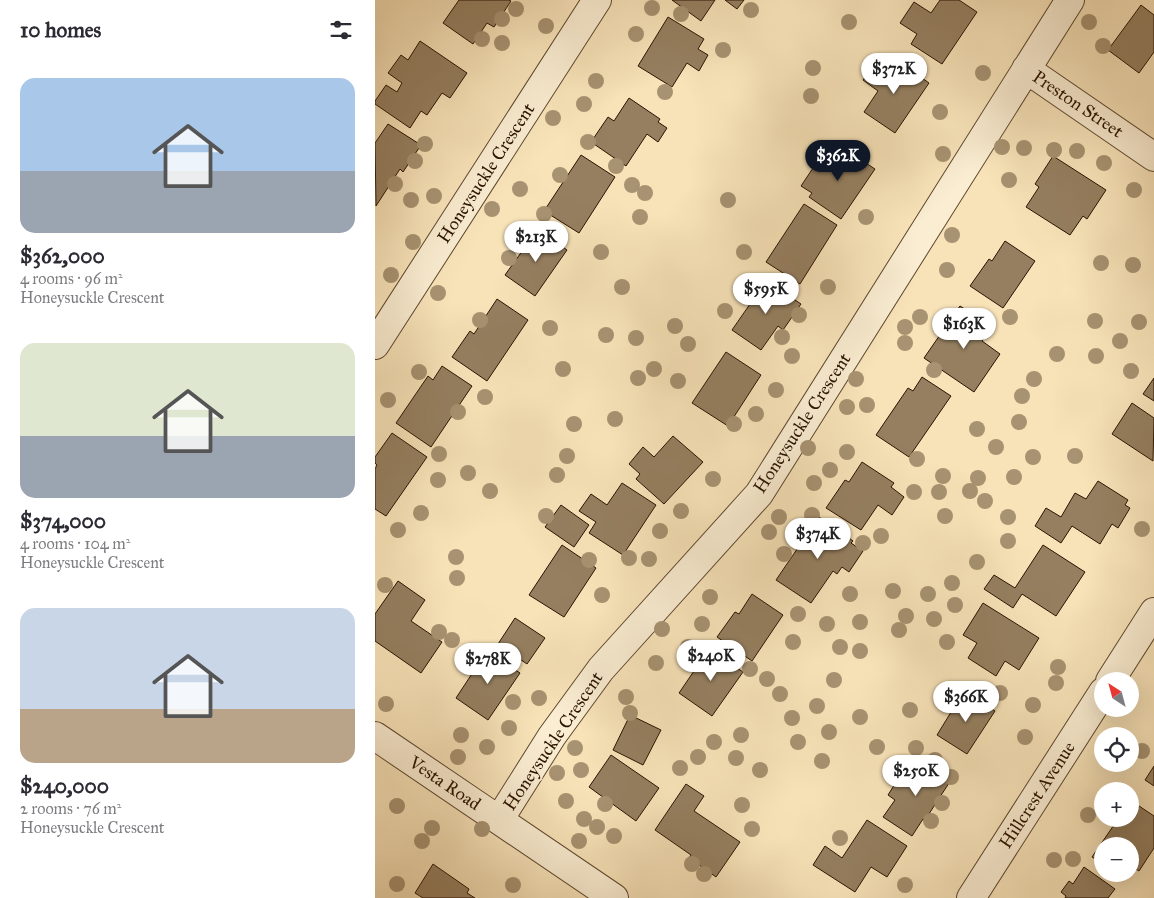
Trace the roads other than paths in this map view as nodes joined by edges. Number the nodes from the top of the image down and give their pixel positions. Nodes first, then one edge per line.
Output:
1 (597, 0) edge
2 (1070, 0) edge
3 (1026, 69) junction
4 (1154, 157) edge
5 (375, 345) edge
6 (1154, 612) edge
7 (1116, 672) edge
8 (1094, 706) edge
9 (375, 736) edge
10 (499, 820) junction
11 (614, 898) edge
12 (971, 898) edge

1 - 5 street, Honeysuckle Crescent
2 - 3 street, Honeysuckle Crescent
3 - 4 street, Preston Street
3 - 10 street, Honeysuckle Crescent
6 - 7 street
8 - 12 street, Hillcrest Avenue
9 - 10 street, Vesta Road
10 - 11 street, Vesta Road

